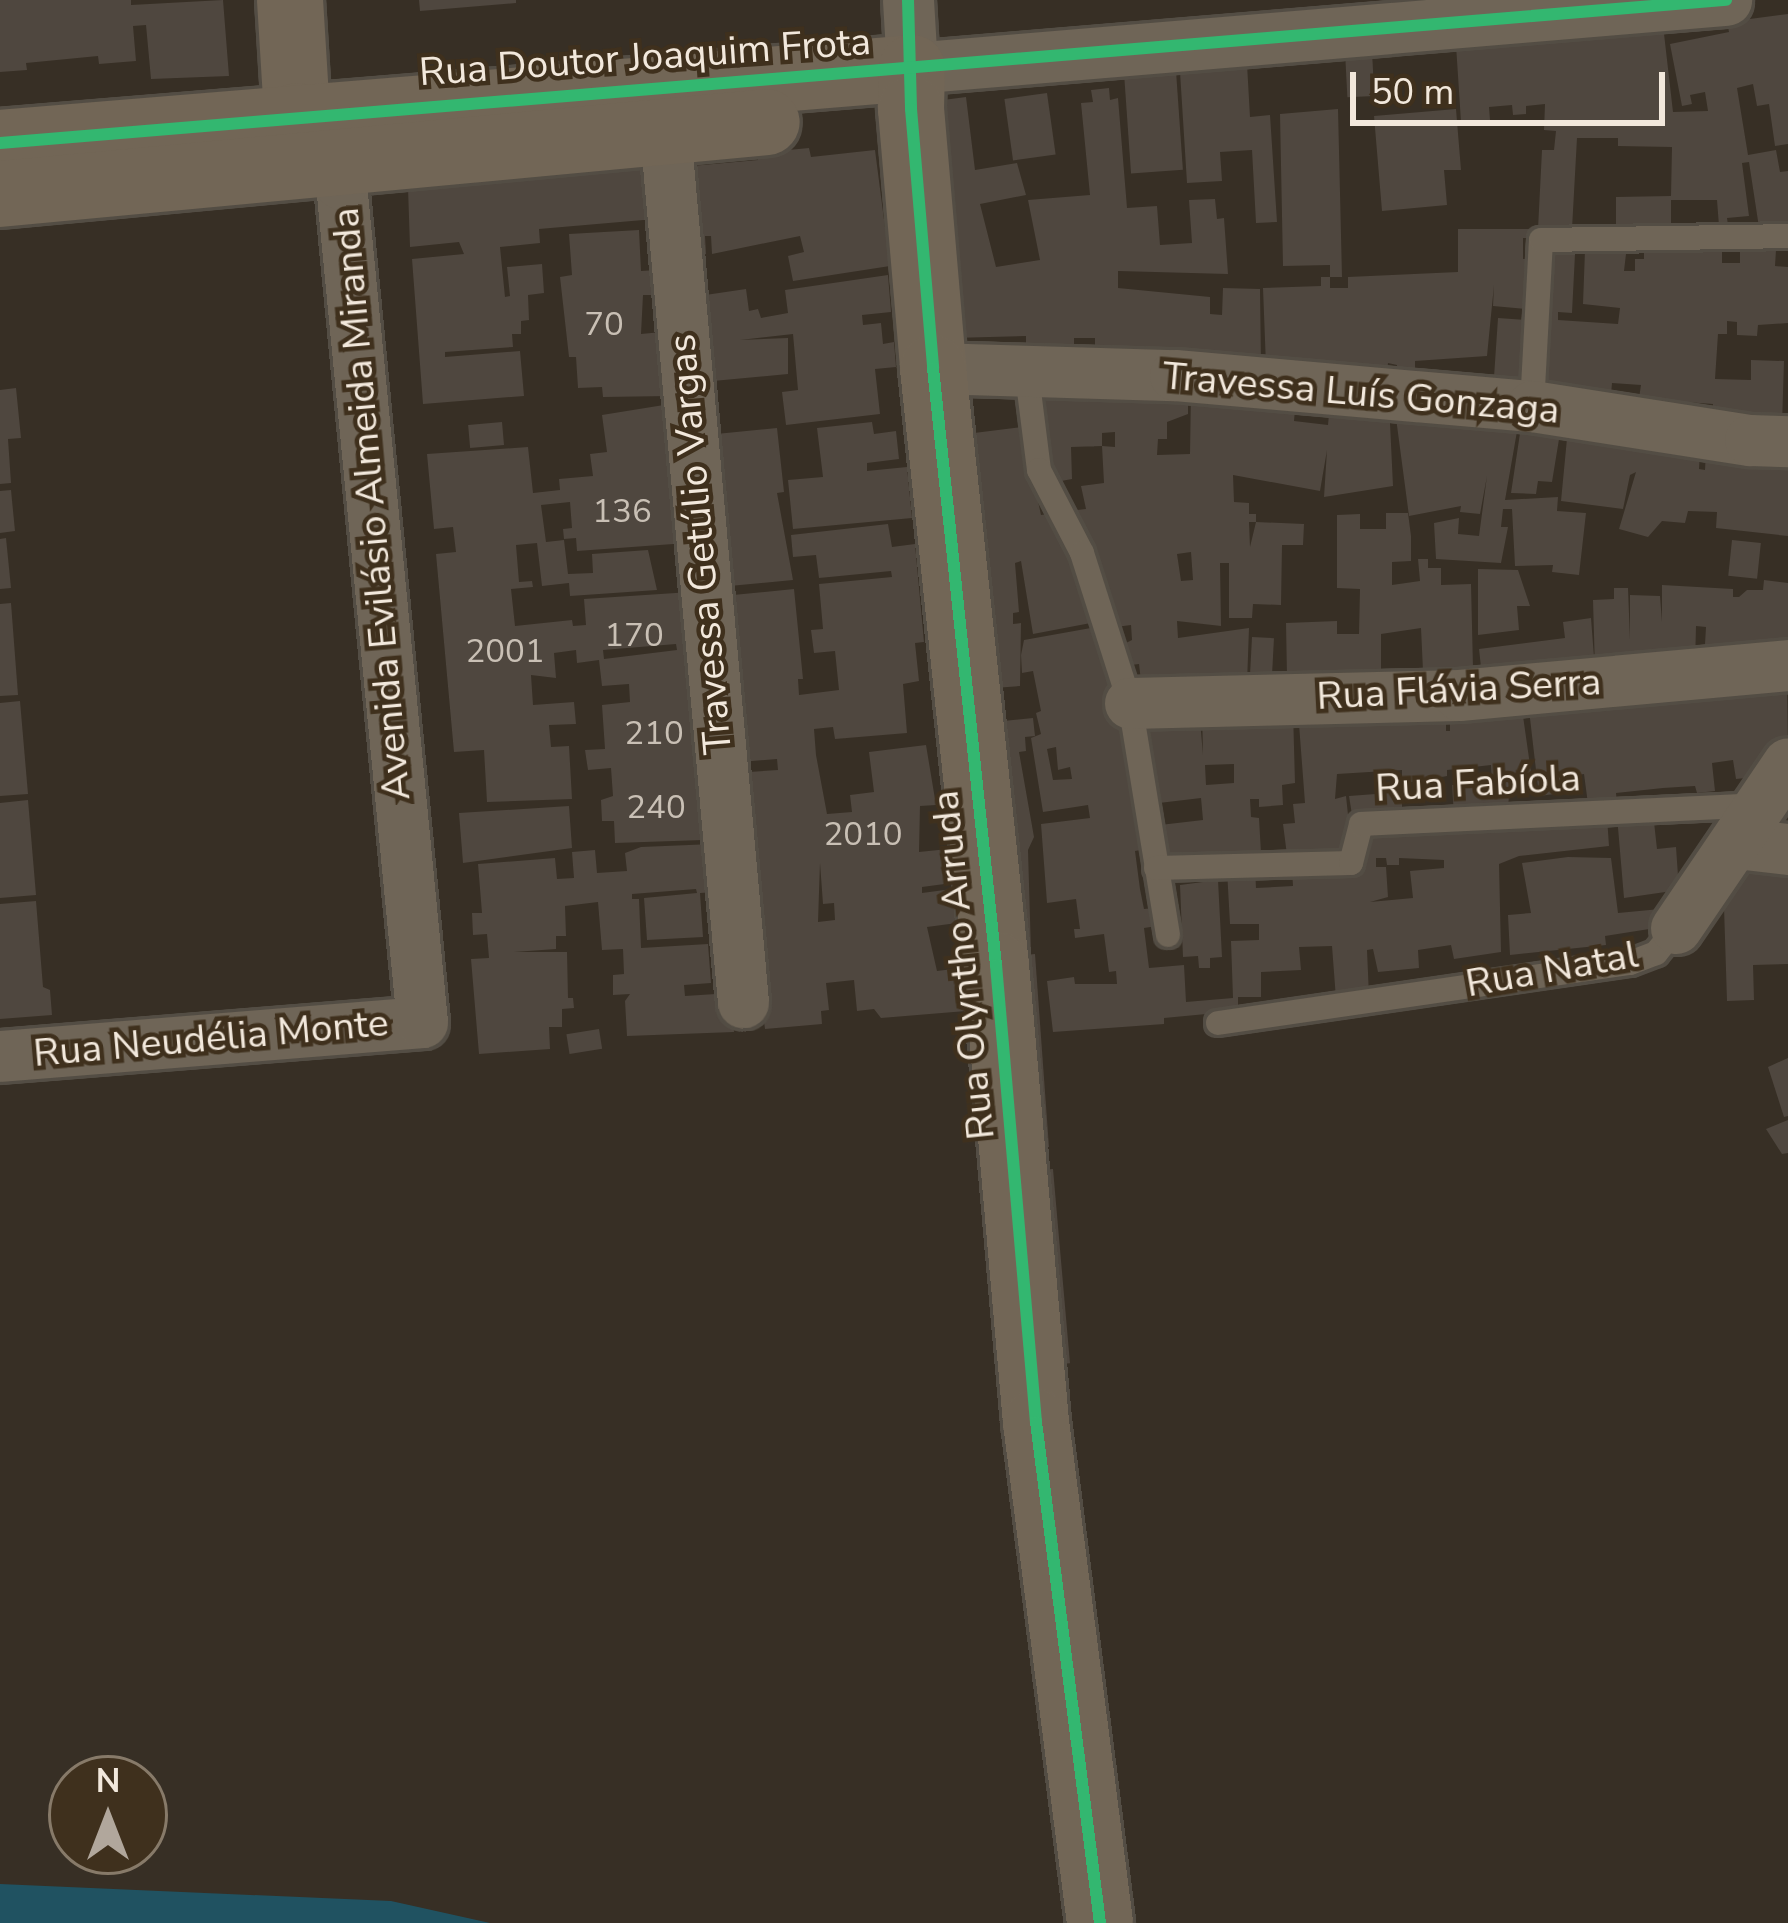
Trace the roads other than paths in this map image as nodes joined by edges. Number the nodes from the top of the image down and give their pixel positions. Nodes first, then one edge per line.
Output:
1 (290, 0) edge
2 (908, 0) edge
3 (1726, 0) edge
4 (1467, 12) edge
5 (911, 88) junction
6 (663, 108) junction
7 (307, 139) junction
8 (0, 143) edge
9 (0, 194) edge
10 (1788, 236) edge
11 (1026, 367) junction
12 (933, 368) junction
13 (1532, 406) junction
14 (1788, 441) edge
15 (1788, 665) edge
16 (1130, 703) junction
17 (1762, 803) edge
18 (1788, 849) edge
19 (1156, 868) junction
20 (1676, 928) joint
21 (1168, 935) dead end
22 (743, 1002) dead end
23 (422, 1022) joint
24 (1218, 1023) dead end
25 (0, 1056) edge
26 (1100, 1923) edge

1 - 7 street, Avenida Evilásio Almeida Miranda
2 - 5 street, Rua Olyntho Arruda
3 - 4 street, Rua Doutor Joaquim Frota
4 - 5 street, Rua Doutor Joaquim Frota
5 - 6 street, Rua Doutor Joaquim Frota
5 - 12 street, Rua Olyntho Arruda
6 - 7 street, Rua Doutor Joaquim Frota
6 - 22 street, Travessa Getúlio Vargas
7 - 8 street, Rua Doutor Joaquim Frota
7 - 9 street, Rua Doutor Joaquim Frota
7 - 23 street, Avenida Evilásio Almeida Miranda
10 - 13 lane
11 - 12 street, Travessa Luís Gonzaga
11 - 13 street, Travessa Luís Gonzaga
11 - 16 lane
12 - 26 street, Rua Olyntho Arruda
13 - 14 street, Travessa Luís Gonzaga
15 - 16 street, Rua Flávia Serra
16 - 19 lane
17 - 18 street
17 - 19 lane, Rua Fabíola
17 - 20 street, Rua Natal
19 - 21 lane
20 - 24 lane, Rua Natal
23 - 25 street, Rua Neudélia Monte

